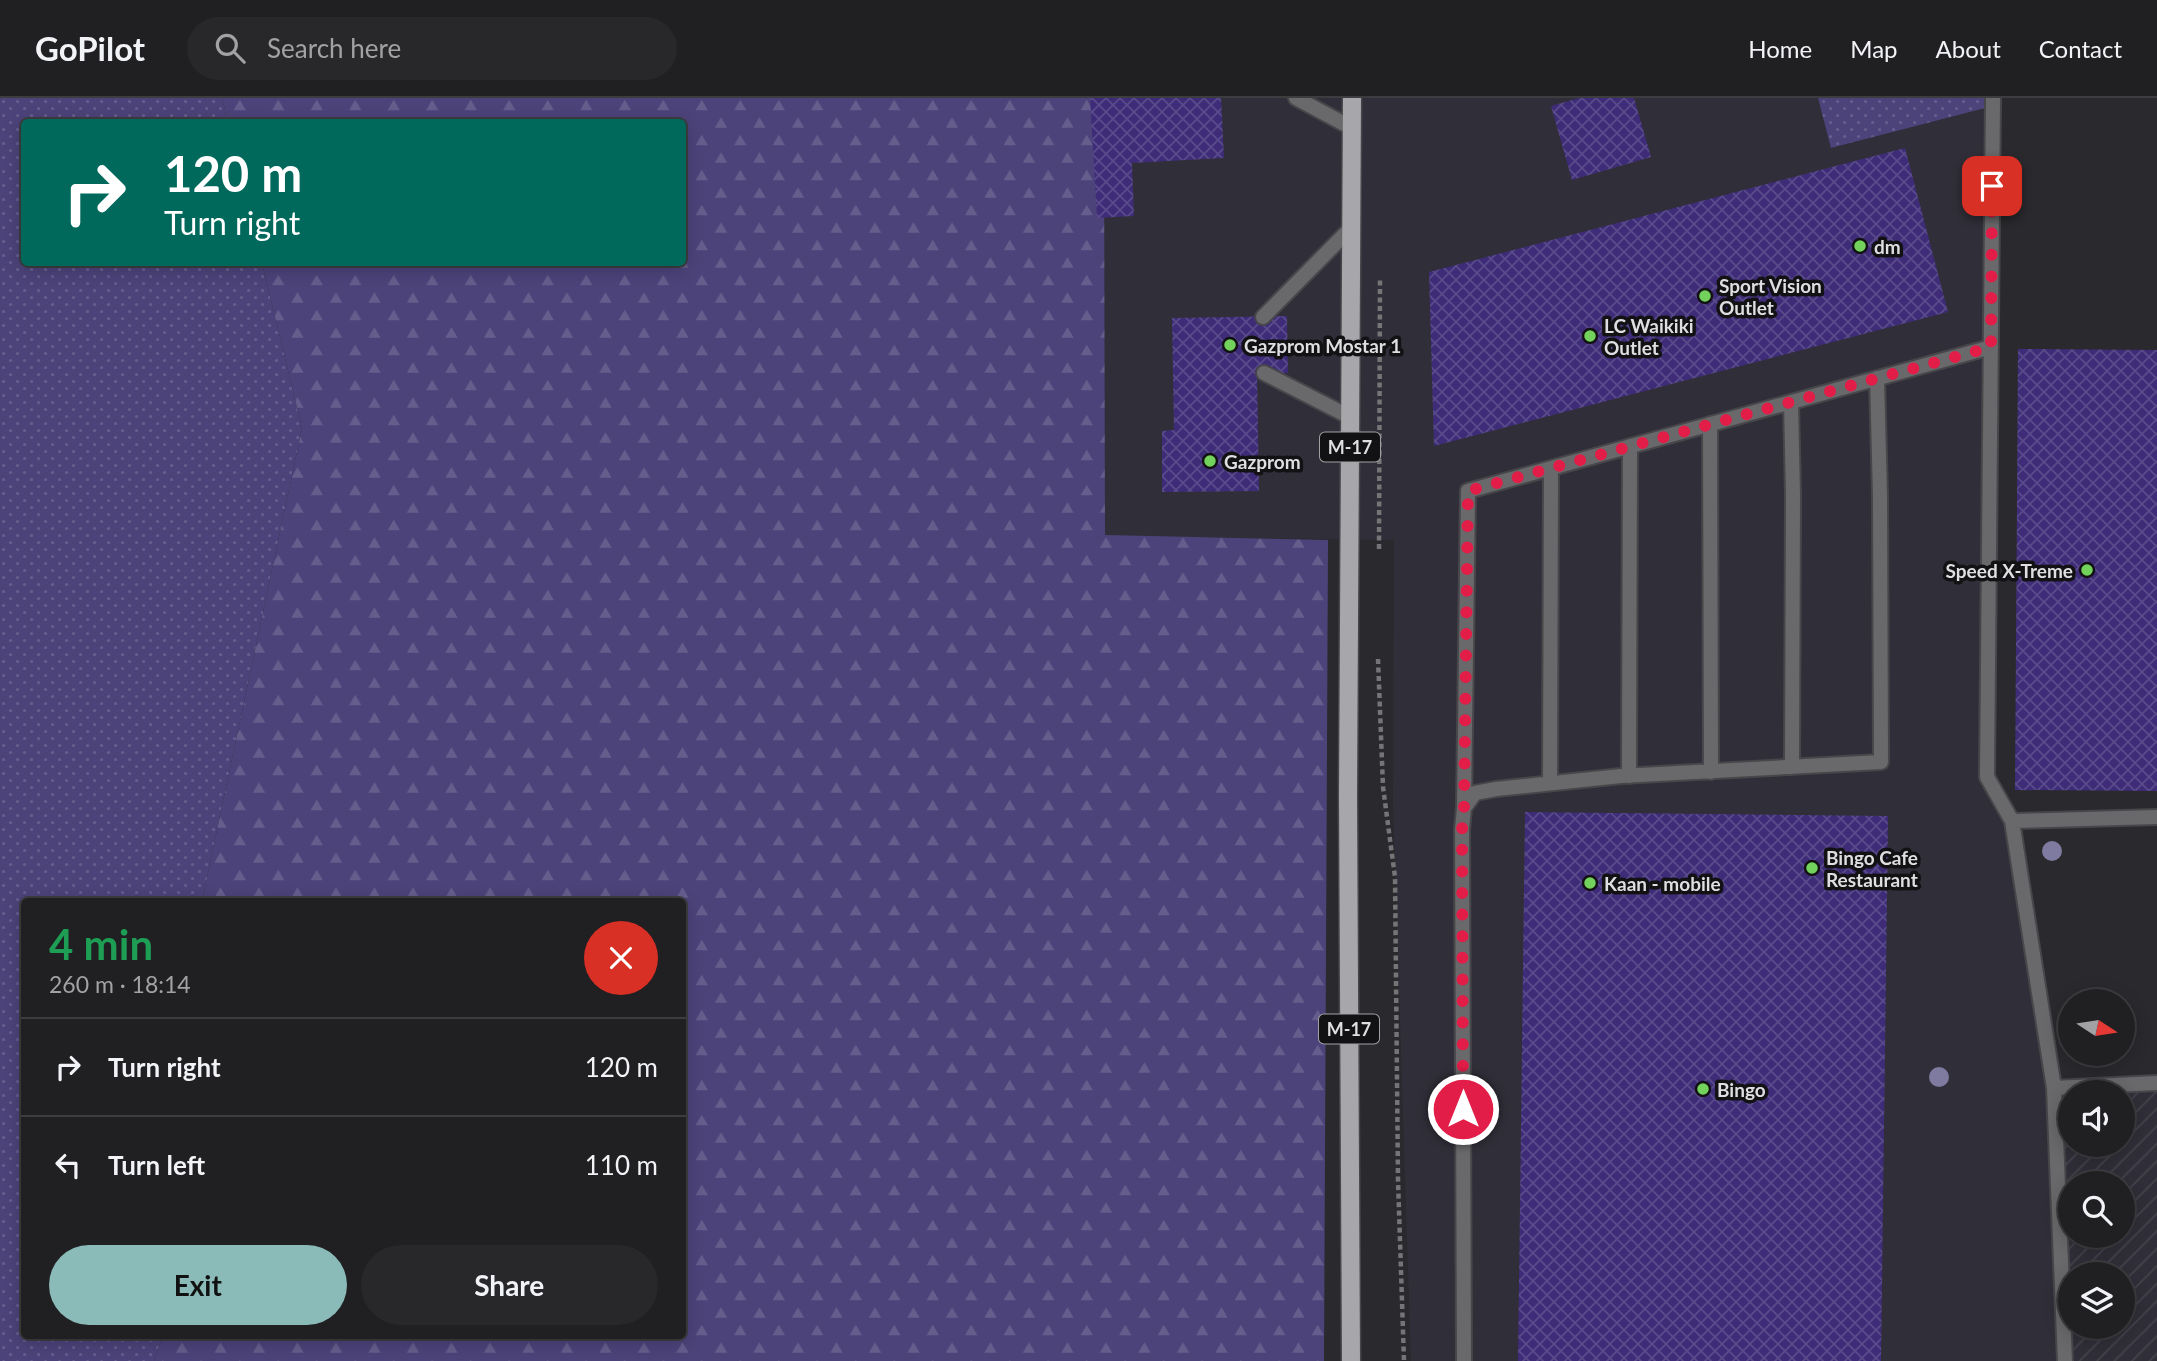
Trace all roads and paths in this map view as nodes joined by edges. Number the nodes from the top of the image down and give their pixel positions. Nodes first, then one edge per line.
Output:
1 (1296, 98) edge
2 (1352, 98) edge
3 (1993, 98) edge
4 (1352, 128) junction
5 (1351, 228) junction
6 (1380, 271) dead end
7 (1264, 317) dead end
8 (1991, 347) junction
9 (1264, 373) dead end
10 (1877, 378) junction
11 (1791, 402) junction
12 (1350, 417) junction
13 (1710, 424) junction
14 (1630, 446) junction
15 (1551, 468) junction
16 (1378, 560) dead end
17 (1378, 657) dead end
18 (1792, 767) junction
19 (1712, 772) junction
20 (1629, 776) junction
21 (1550, 783) junction
22 (1464, 808) junction
23 (2157, 817) edge
24 (2012, 821) junction
25 (2157, 1083) edge
26 (2054, 1087) junction
27 (1351, 1361) edge
28 (1404, 1361) edge
29 (1464, 1361) edge
30 (2065, 1361) edge

1 - 4 lane
2 - 4 main road, M-17
3 - 8 lane
4 - 5 main road, M-17
5 - 7 lane
5 - 12 main road, M-17
6 - 16 path
8 - 10 lane
8 - 24 lane
9 - 12 lane
10 - 11 lane
10 - 18 lane
11 - 13 lane
11 - 18 lane
12 - 27 main road, M-17
13 - 14 lane
13 - 19 lane
14 - 15 lane
14 - 20 lane
15 - 21 lane
15 - 22 lane
17 - 28 path
18 - 19 lane
19 - 20 lane
20 - 21 lane
21 - 22 lane
22 - 29 lane
23 - 24 lane
24 - 26 lane
25 - 26 lane
26 - 30 lane

